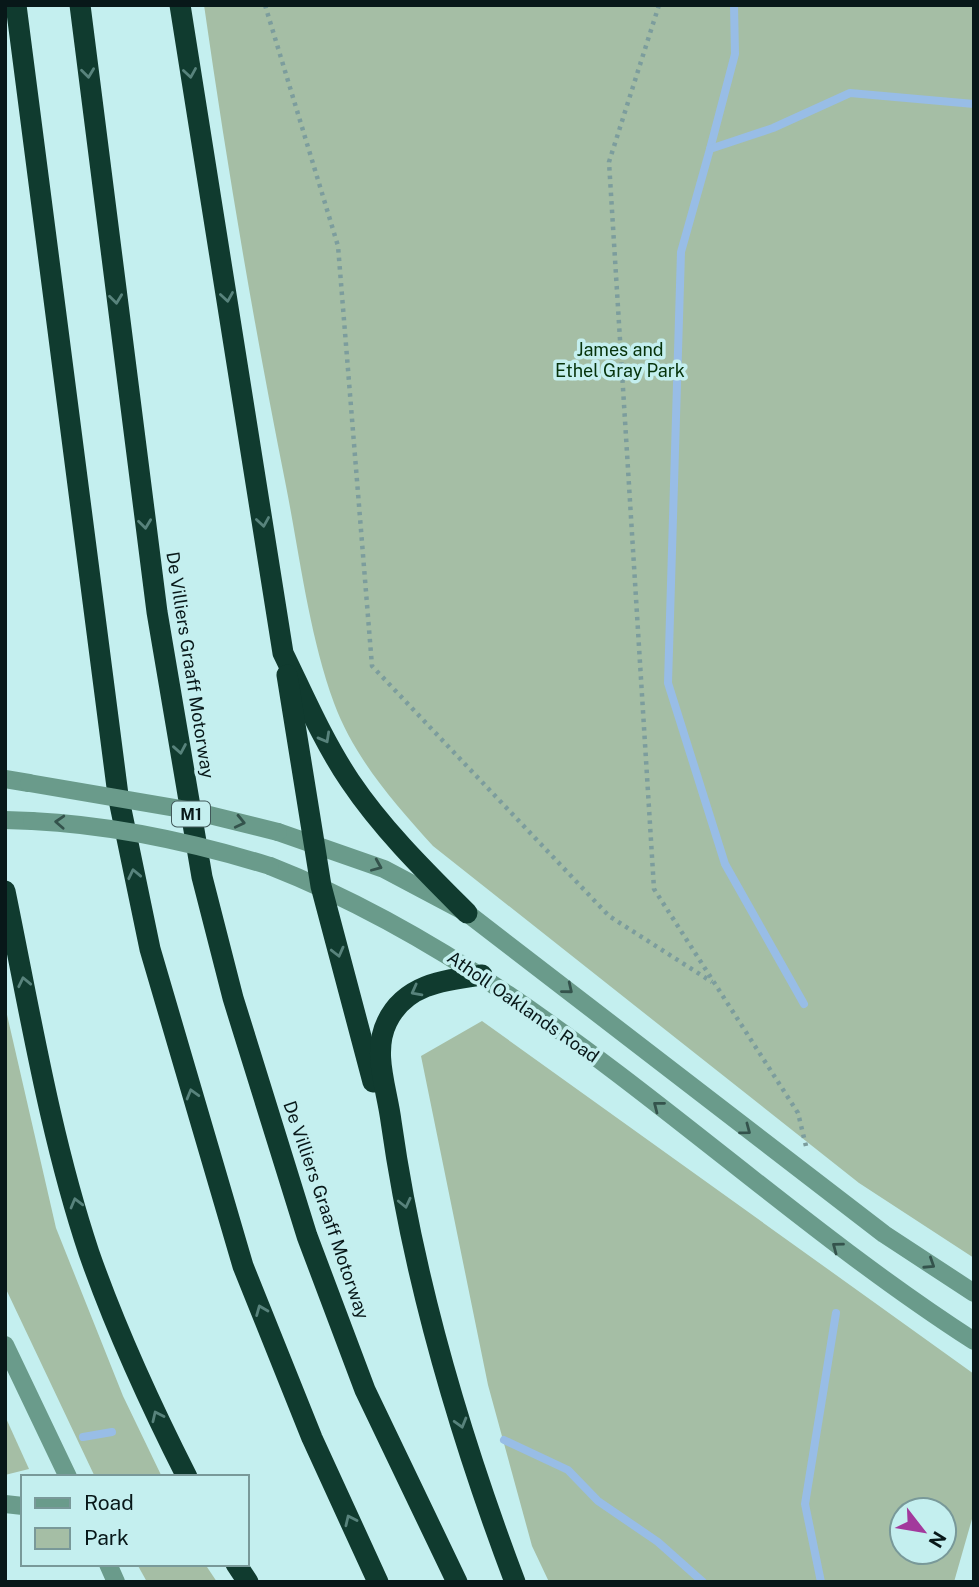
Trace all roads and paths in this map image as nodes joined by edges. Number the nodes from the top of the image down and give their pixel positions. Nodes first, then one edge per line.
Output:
1 (16, 5) edge
2 (80, 5) edge
3 (180, 5) edge
4 (265, 5) edge
5 (659, 5) edge
6 (284, 653) junction
7 (5, 779) edge
8 (5, 820) edge
9 (313, 842) junction
10 (321, 886) junction
11 (5, 891) edge
12 (467, 913) junction
13 (482, 975) junction
14 (715, 984) junction
15 (396, 1162) junction
16 (816, 1182) junction
17 (974, 1293) edge
18 (974, 1341) edge
19 (5, 1345) edge
20 (67, 1475) edge
21 (186, 1475) edge
22 (109, 1566) edge
23 (237, 1566) edge
24 (116, 1582) edge
25 (248, 1582) edge
26 (378, 1582) edge
27 (457, 1582) edge
28 (515, 1582) edge

26 -> 1 highway
2 -> 27 highway, De Villiers Graaff Motorway / M1
3 -> 6 highway
4 - 14 path
5 - 14 path
6 - 9 highway
6 -> 12 highway
7 -> 9 street, Atholl Oaklands Road, bridge
10 -> 8 street, Atholl Oaklands Road, bridge
9 - 10 highway
9 -> 12 street, Atholl Oaklands Road
10 - 13 street, Atholl Oaklands Road
10 -> 15 highway
21 -> 11 highway
12 -> 16 street, Atholl Oaklands Road
13 -> 15 highway
18 -> 13 street, Atholl Oaklands Road
14 - 16 path
15 -> 28 highway
16 -> 17 street, Atholl Oaklands Road
19 - 20 street
22 - 24 street
23 - 25 highway

